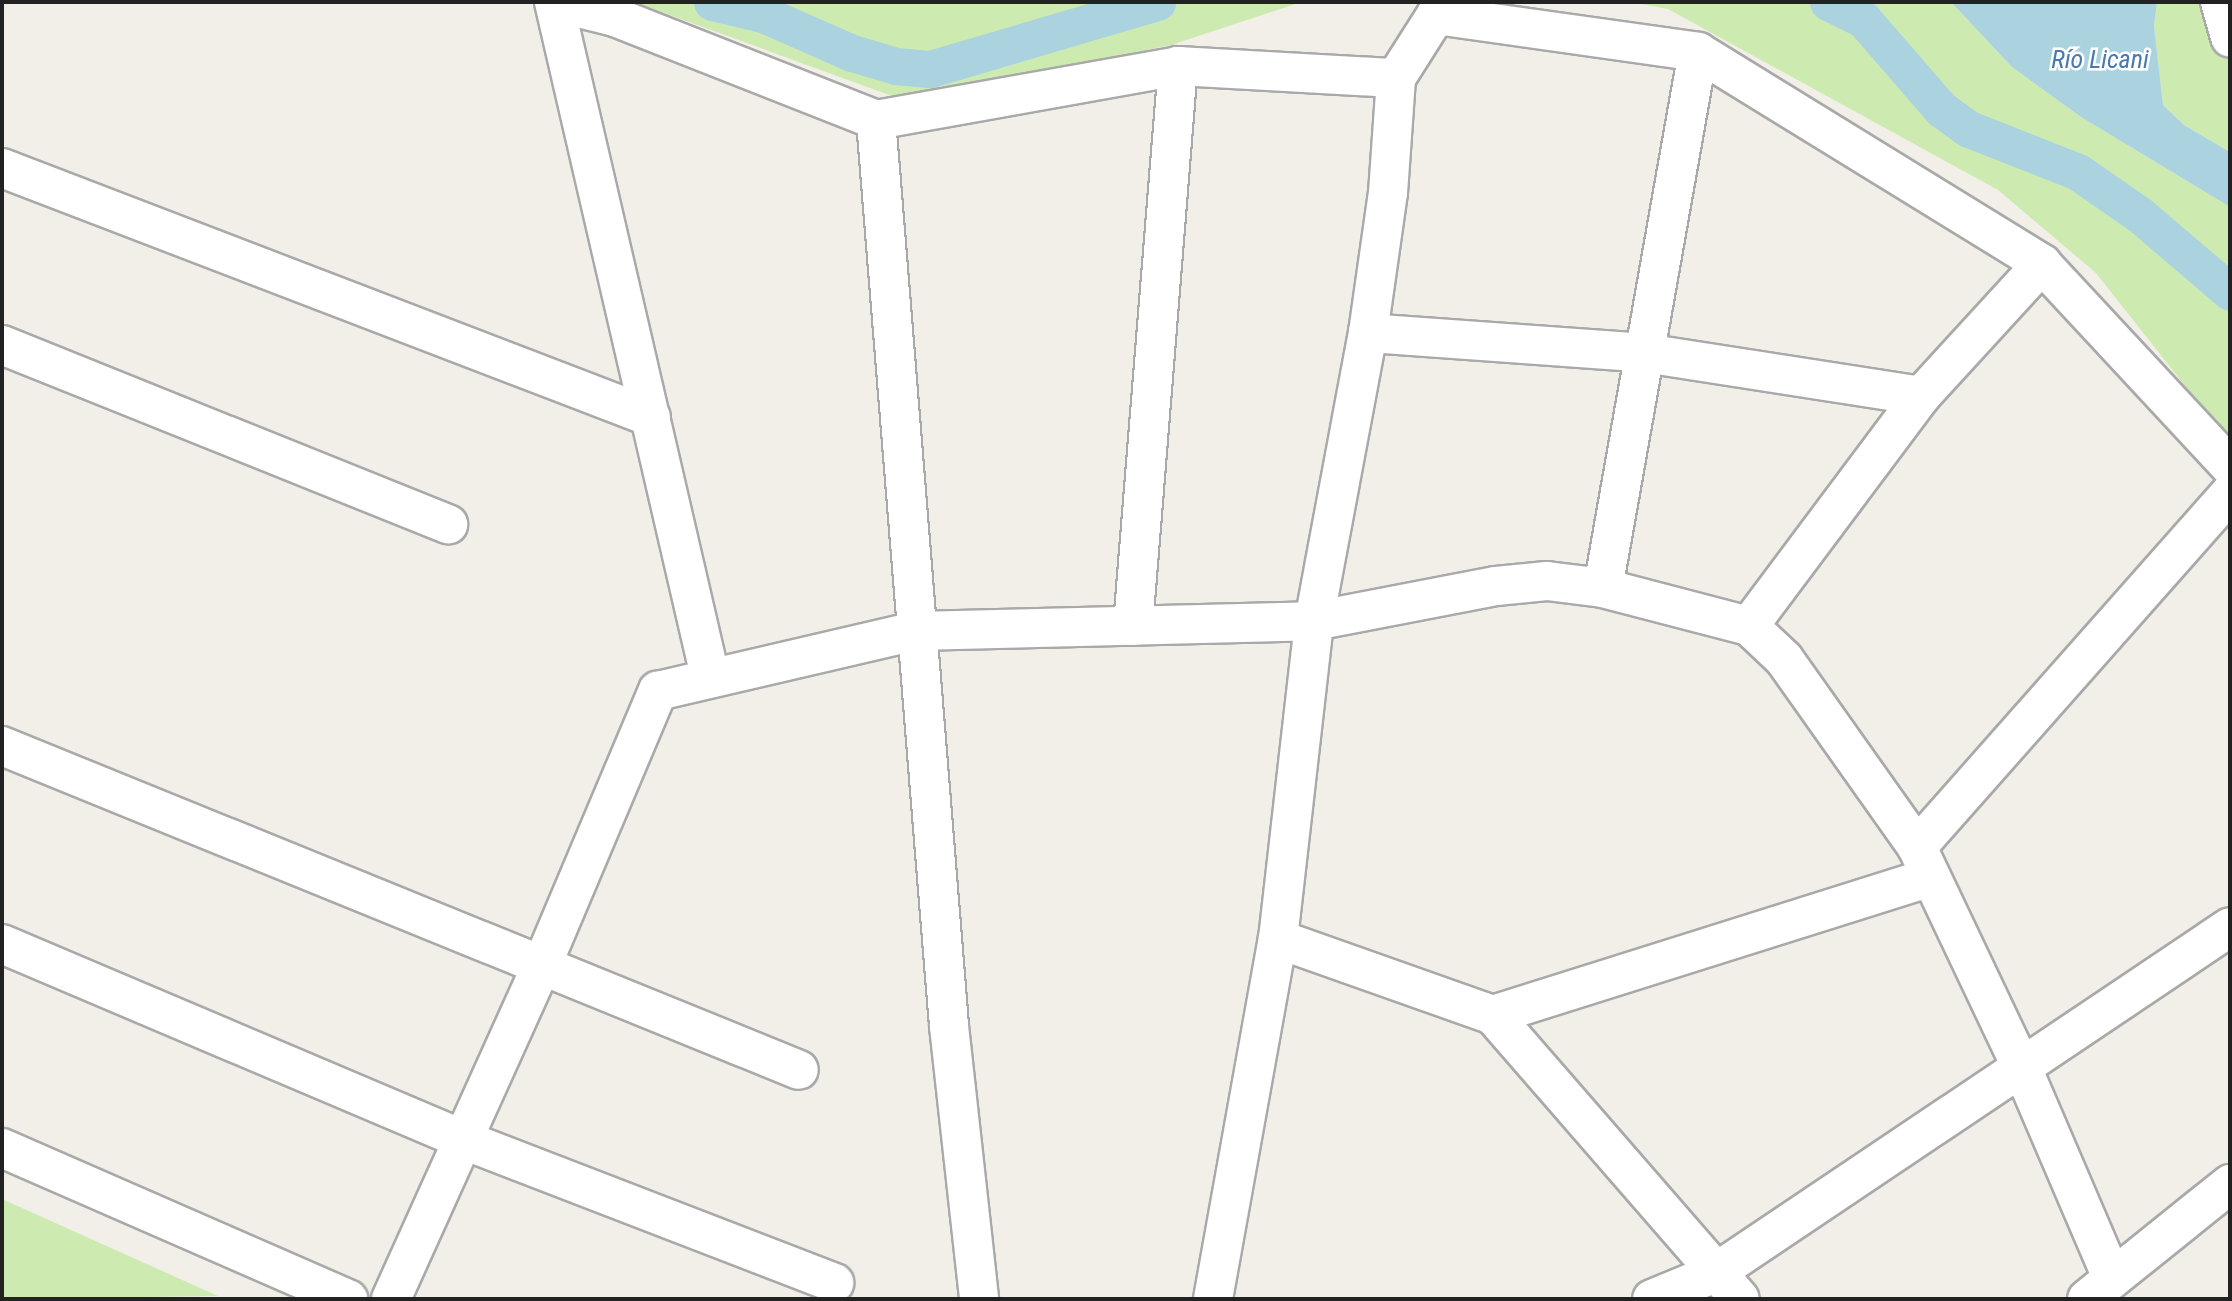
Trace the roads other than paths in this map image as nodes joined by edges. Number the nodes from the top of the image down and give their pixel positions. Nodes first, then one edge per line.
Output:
1 (554, 2) edge
2 (2220, 2) edge
3 (2230, 38) edge
4 (1698, 52) junction
5 (1178, 66) junction
6 (1396, 78) junction
7 (876, 120) junction
8 (2, 168) edge
9 (2042, 264) junction
10 (1368, 333) junction
11 (2, 345) edge
12 (1644, 353) junction
13 (1921, 396) junction
14 (651, 417) junction
15 (2230, 466) edge
16 (2230, 493) edge
17 (448, 524) dead end
18 (1603, 587) junction
19 (1314, 621) junction
20 (1133, 626) junction
21 (1749, 626) junction
22 (915, 631) junction
23 (710, 676) junction
24 (2, 746) edge
25 (1924, 862) junction
26 (2230, 927) edge
27 (1278, 939) junction
28 (2, 944) edge
29 (542, 965) junction
30 (1493, 1015) junction
31 (799, 1070) dead end
32 (2024, 1070) junction
33 (464, 1140) junction
34 (2, 1148) edge
35 (2230, 1184) edge
36 (834, 1283) dead end
37 (1727, 1286) edge
38 (2099, 1289) edge
39 (348, 1299) edge
40 (391, 1299) edge
41 (979, 1299) edge
42 (1213, 1299) edge
43 (1652, 1299) edge

1 - 7 street
1 - 14 street
2 - 3 street
4 - 6 street
4 - 9 street
4 - 12 street
5 - 6 street
5 - 7 street
5 - 20 street
6 - 10 street
7 - 22 street
8 - 14 street
9 - 13 street
9 - 15 street
10 - 12 street
10 - 19 street
11 - 17 street
12 - 13 street
12 - 18 street
13 - 21 street
14 - 23 street
16 - 25 street
18 - 19 street
18 - 21 street
19 - 20 street
19 - 27 street
20 - 22 street
21 - 25 street
22 - 23 street
22 - 41 street
23 - 29 street
24 - 29 street
25 - 30 street
25 - 32 street
26 - 32 street
27 - 30 street
27 - 42 street
28 - 33 street
29 - 31 street
29 - 33 street
30 - 37 street
32 - 37 street
32 - 38 street
33 - 36 street
33 - 40 street
34 - 39 street
35 - 38 street
37 - 43 street

